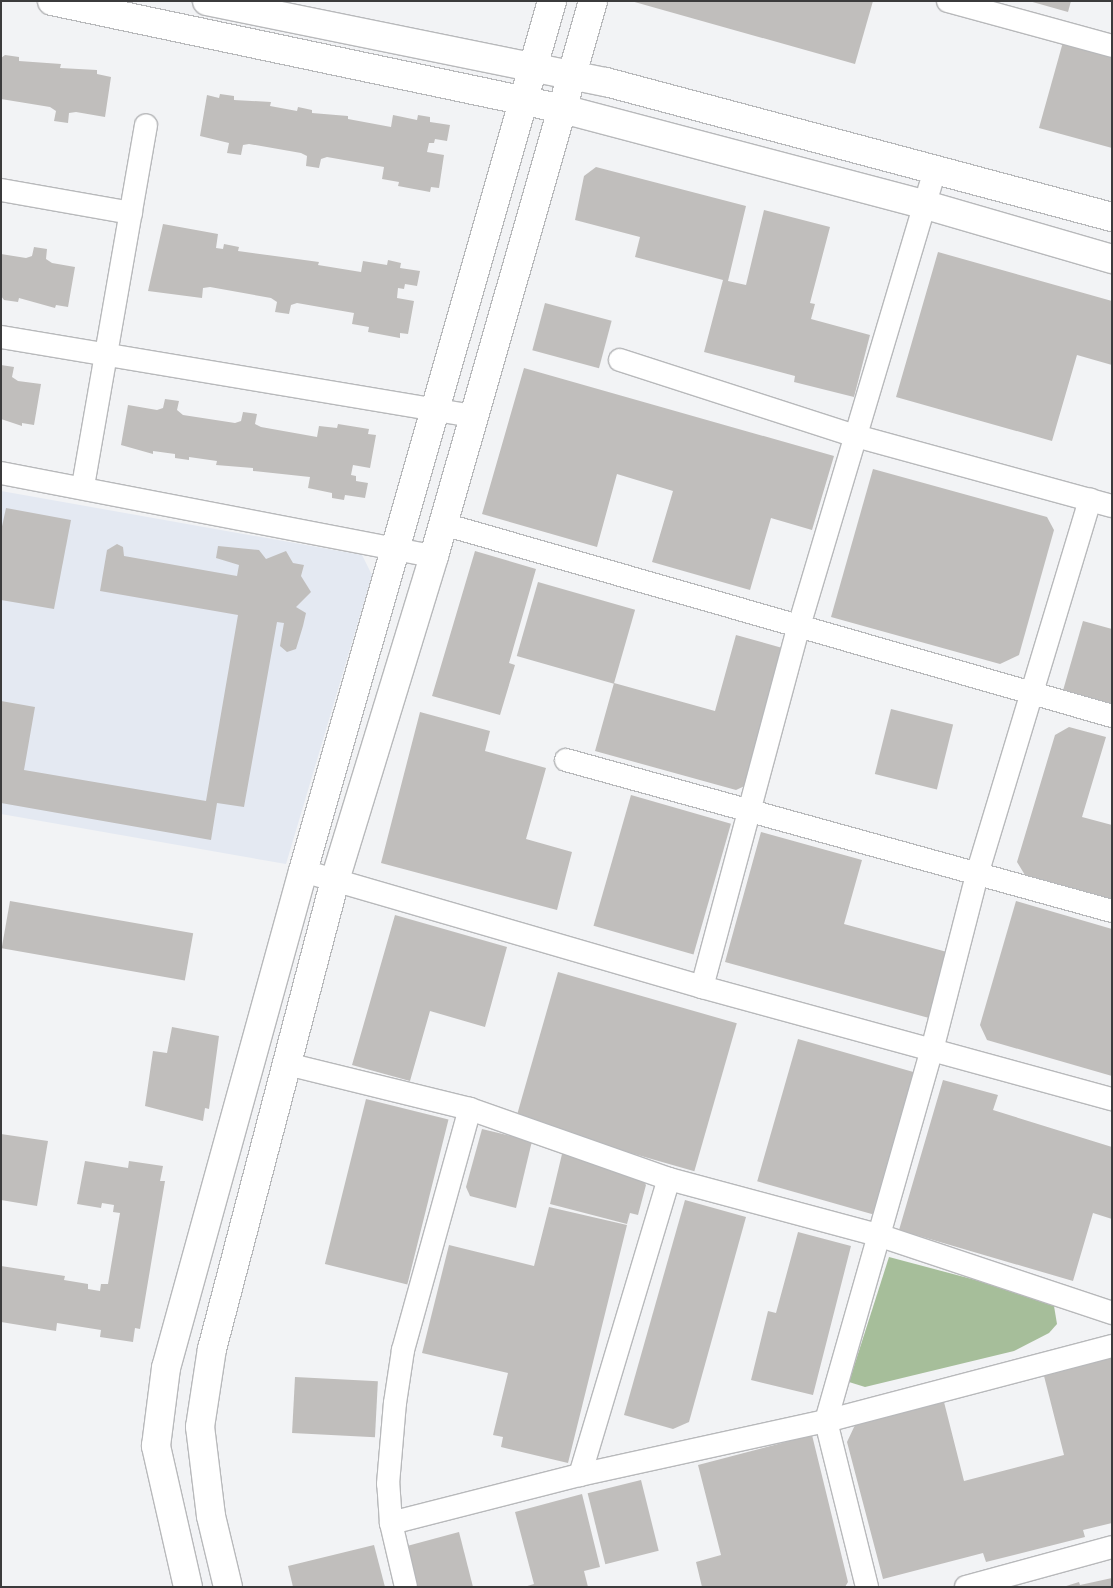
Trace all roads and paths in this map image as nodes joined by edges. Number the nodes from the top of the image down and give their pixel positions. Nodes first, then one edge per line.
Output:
1 (52, 1) edge
2 (206, 1) edge
3 (552, 1) edge
4 (948, 1) edge
5 (589, 14) edge
6 (1112, 46) edge
7 (534, 66) junction
8 (572, 74) junction
9 (606, 82) junction
10 (523, 100) junction
11 (563, 109) junction
12 (146, 125) dead end
13 (935, 170) junction
14 (1, 190) edge
15 (926, 205) junction
16 (131, 213) junction
17 (1112, 217) edge
18 (1112, 259) edge
19 (1, 337) edge
20 (106, 354) junction
21 (620, 360) dead end
22 (436, 407) junction
23 (474, 416) junction
24 (856, 436) junction
25 (1, 473) edge
26 (83, 486) junction
27 (1101, 503) edge
28 (443, 524) junction
29 (396, 548) junction
30 (434, 556) junction
31 (800, 626) junction
32 (1032, 693) junction
33 (1112, 716) edge
34 (566, 760) dead end
35 (748, 810) junction
36 (303, 871) junction
37 (978, 871) junction
38 (335, 880) junction
39 (1112, 911) edge
40 (702, 987) junction
41 (932, 1050) junction
42 (287, 1064) junction
43 (1112, 1099) edge
44 (470, 1109) junction
45 (669, 1179) junction
46 (878, 1236) junction
47 (1112, 1313) edge
48 (1112, 1346) edge
49 (826, 1421) junction
50 (580, 1475) junction
51 (390, 1523) junction
52 (1112, 1547) edge
53 (188, 1587) edge
54 (228, 1587) edge
55 (406, 1587) edge
56 (866, 1587) edge
57 (966, 1587) edge

1 - 10 main road
2 - 7 main road
3 - 7 main road
4 - 6 street
5 - 8 main road
5 - 9 main road
7 - 8 main road
7 - 10 main road
8 - 9 main road
8 - 11 main road
9 - 13 main road
10 - 11 main road
10 - 22 main road
11 - 15 main road
11 - 23 main road
12 - 16 street
13 - 15 street
13 - 17 main road
14 - 16 street
15 - 18 main road
15 - 24 street
16 - 20 street
19 - 20 street
20 - 22 street
20 - 26 street
21 - 24 street
22 - 23 street
22 - 29 main road
23 - 28 main road
24 - 27 street
24 - 31 street
25 - 26 street
26 - 29 street
27 - 32 street
28 - 30 main road
28 - 31 street
29 - 30 street
29 - 36 main road
30 - 38 main road
31 - 32 street
31 - 35 street
32 - 33 street
32 - 37 street
34 - 35 street
35 - 37 street
35 - 40 street
36 - 38 street
36 - 53 main road
37 - 39 street
37 - 41 street
38 - 40 street
38 - 42 main road
40 - 41 street
41 - 43 street
41 - 46 street
42 - 44 street
42 - 54 main road
44 - 45 street
44 - 51 street
45 - 46 street
45 - 50 street
46 - 47 street
46 - 49 street
48 - 49 street
49 - 50 street
49 - 56 street
50 - 51 street
51 - 55 street
52 - 57 street

